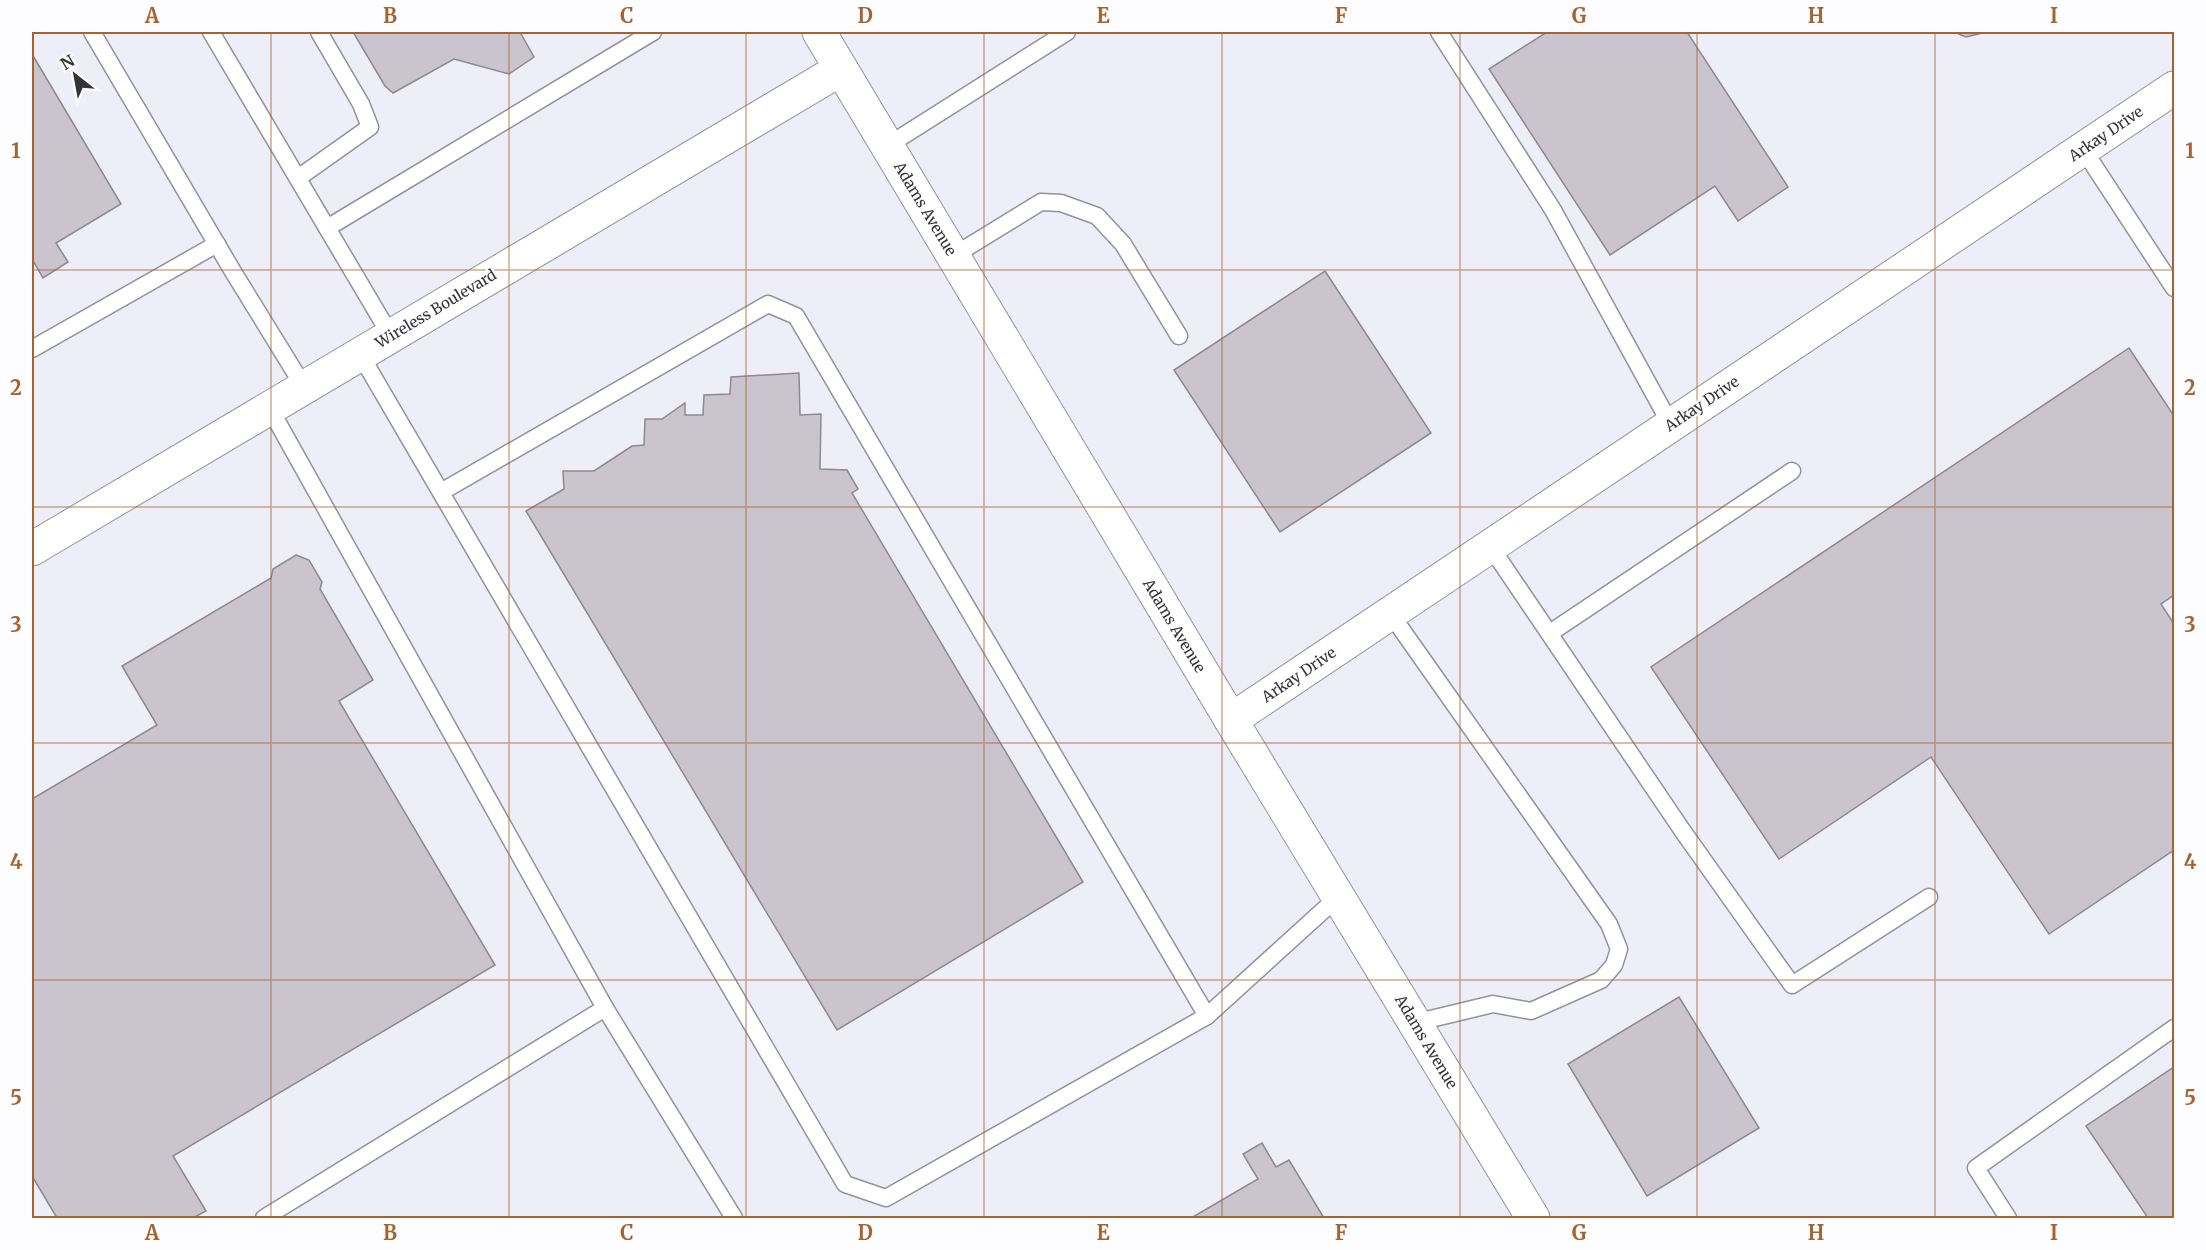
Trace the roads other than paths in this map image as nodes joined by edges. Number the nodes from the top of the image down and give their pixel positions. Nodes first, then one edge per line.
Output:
1 (92, 32) edge
2 (211, 32) edge
3 (319, 32) edge
4 (653, 32) edge
5 (819, 32) edge
6 (1067, 32) edge
7 (1439, 32) edge
8 (841, 69) junction
9 (2175, 88) edge
10 (887, 146) junction
11 (2083, 149) junction
12 (298, 178) junction
13 (327, 228) junction
14 (217, 244) junction
15 (953, 256) junction
16 (2175, 288) edge
17 (391, 336) junction
18 (1179, 336) dead end
19 (32, 349) edge
20 (360, 354) junction
21 (304, 387) junction
22 (269, 408) junction
23 (1671, 425) junction
24 (1792, 471) dead end
25 (441, 492) junction
26 (1490, 546) junction
27 (32, 549) edge
28 (1390, 613) junction
29 (1550, 633) junction
30 (1231, 720) junction
31 (1338, 897) junction
32 (1929, 897) dead end
33 (605, 1008) junction
34 (1207, 1016) junction
35 (1414, 1023) junction
36 (2175, 1028) edge
37 (264, 1218) edge
38 (734, 1218) edge
39 (1533, 1218) edge
40 (2008, 1218) edge

1 - 14 lane
2 - 12 lane
3 - 12 lane
4 - 13 lane
5 - 8 street, Adams Avenue
6 - 10 lane
7 - 23 lane
8 - 10 street, Adams Avenue
8 - 17 street, Wireless Boulevard
9 - 11 street, Arkay Drive
10 - 15 street, Adams Avenue
11 - 16 lane
11 - 23 street, Arkay Drive
12 - 13 lane
13 - 17 lane
14 - 19 lane
14 - 21 lane
15 - 18 lane
15 - 30 street, Adams Avenue
17 - 20 street, Wireless Boulevard
20 - 21 street, Wireless Boulevard
20 - 25 lane
21 - 22 street, Wireless Boulevard
22 - 27 street, Wireless Boulevard
22 - 33 lane
23 - 26 street, Arkay Drive
24 - 29 lane
25 - 34 lane
25 - 34 lane
26 - 28 street, Arkay Drive
26 - 29 lane
28 - 30 street, Arkay Drive
28 - 35 lane
29 - 32 lane
30 - 31 street, Adams Avenue
31 - 34 lane
31 - 35 street, Adams Avenue
33 - 37 lane
33 - 38 lane
35 - 39 street, Adams Avenue
36 - 40 lane

